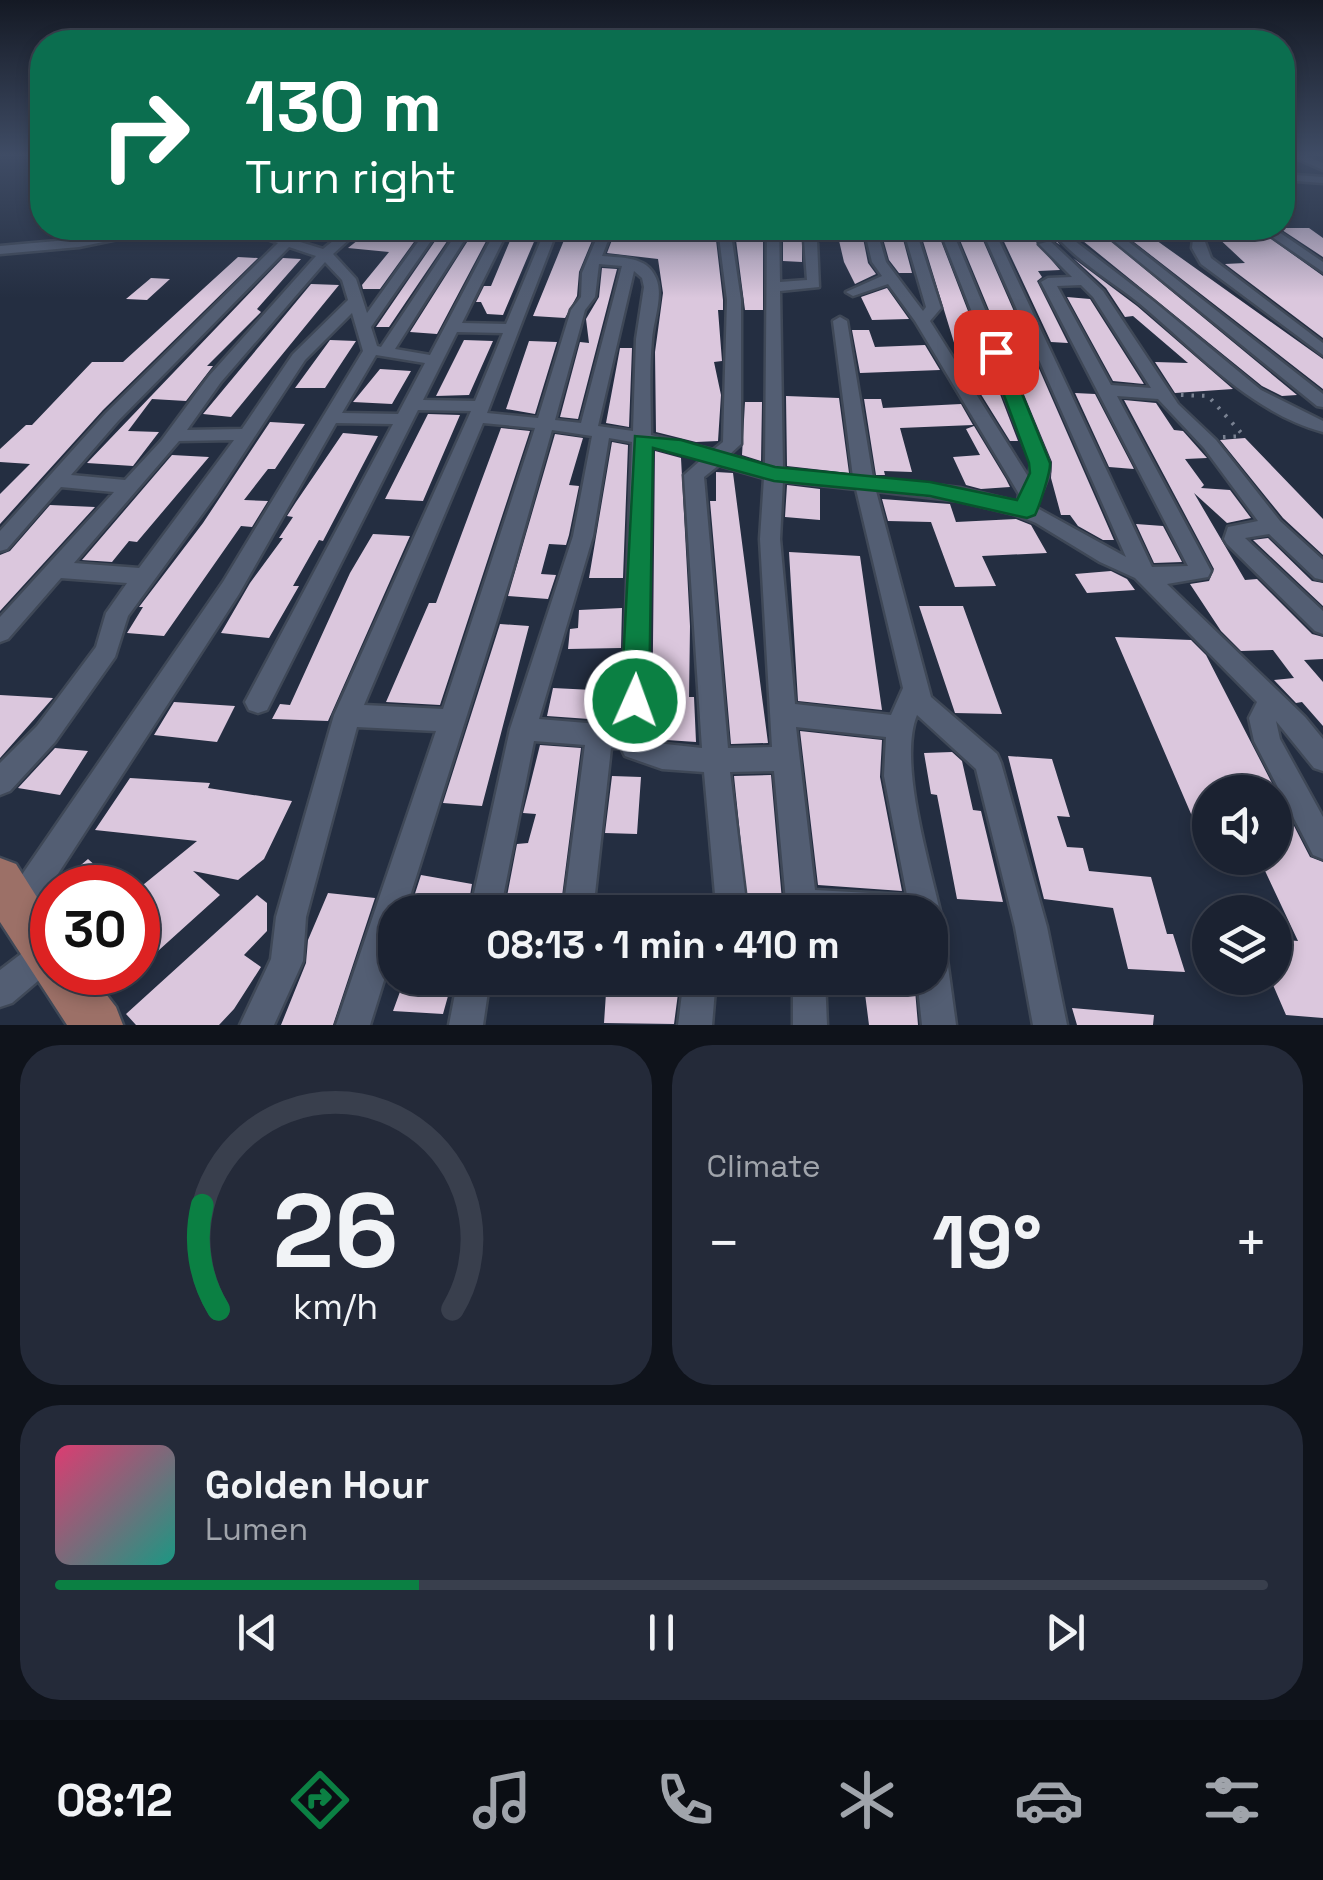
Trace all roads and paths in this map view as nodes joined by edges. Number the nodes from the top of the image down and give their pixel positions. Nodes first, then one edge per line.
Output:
1 (96, 240) edge
2 (281, 240) edge
3 (342, 240) edge
4 (428, 240) edge
5 (456, 240) edge
6 (498, 240) edge
7 (547, 240) edge
8 (601, 240) edge
9 (726, 240) edge
10 (773, 240) edge
11 (810, 240) edge
12 (873, 240) edge
13 (913, 240) edge
14 (950, 240) edge
15 (992, 240) edge
16 (1065, 240) edge
17 (1119, 240) edge
18 (1199, 240) edge
19 (1282, 240) edge
20 (287, 242) junction
21 (1044, 244) dead end
22 (0, 250) edge
23 (325, 254) junction
24 (593, 258) junction
25 (630, 260) junction
26 (1323, 268) edge
27 (890, 278) junction
28 (1085, 281) junction
29 (774, 287) junction
30 (853, 292) dead end
31 (356, 301) junction
32 (922, 320) junction
33 (840, 321) dead end
34 (455, 326) junction
35 (512, 329) junction
36 (372, 344) junction
37 (1323, 350) edge
38 (434, 360) junction
39 (1108, 390) junction
40 (1164, 394) junction
41 (1323, 402) edge
42 (480, 411) junction
43 (408, 412) junction
44 (330, 418) junction
45 (547, 423) junction
46 (1323, 427) edge
47 (594, 432) junction
48 (248, 434) junction
49 (174, 436) junction
50 (1244, 436) dead end
51 (642, 440) junction
52 (716, 458) junction
53 (774, 474) junction
54 (58, 480) junction
55 (864, 484) junction
56 (128, 486) junction
57 (1028, 502) junction
58 (1273, 526) junction
59 (0, 544) edge
60 (53, 570) junction
61 (1323, 572) edge
62 (144, 576) junction
63 (1145, 576) junction
64 (1323, 625) edge
65 (0, 633) edge
66 (915, 688) junction
67 (258, 702) dead end
68 (1270, 702) junction
69 (782, 714) junction
70 (347, 715) junction
71 (451, 720) junction
72 (898, 727) junction
73 (522, 729) junction
74 (599, 734) junction
75 (634, 738) junction
76 (1323, 758) edge
77 (717, 760) junction
78 (786, 760) junction
79 (0, 782) edge
80 (1323, 845) edge
81 (9, 893) edge
82 (488, 895) edge
83 (580, 895) edge
84 (730, 895) edge
85 (800, 895) edge
86 (922, 895) edge
87 (30, 928) edge
88 (30, 975) edge
89 (0, 991) edge
90 (75, 995) edge
91 (471, 995) edge
92 (698, 995) edge
93 (809, 995) edge
94 (935, 995) edge
95 (98, 1025) edge
96 (256, 1025) edge
97 (353, 1025) edge
98 (466, 1025) edge
99 (695, 1025) edge
100 (810, 1025) edge
101 (939, 1025) edge
102 (1050, 1025) edge

1 - 22 street
2 - 20 street
3 - 23 street
4 - 36 street
5 - 36 street
6 - 34 street
7 - 35 street
8 - 24 street
9 - 52 street
10 - 29 street
11 - 29 street
12 - 27 street
13 - 32 street
14 - 57 street
15 - 63 street
16 - 46 street
17 - 41 street
18 - 37 street
19 - 26 street
20 - 23 street
20 - 54 street
21 - 28 street
23 - 31 street
23 - 49 street
24 - 25 street
24 - 45 street
25 - 47 street
25 - 51 street
27 - 30 street
27 - 32 street
28 - 39 street
28 - 40 street
29 - 53 street
31 - 36 street
31 - 48 street
32 - 57 street
33 - 55 street
34 - 35 street
34 - 38 street
35 - 42 street
36 - 38 street
36 - 44 street
38 - 43 street
39 - 40 street
39 - 63 street
40 - 50 path
40 - 58 street
42 - 43 street
42 - 45 street
42 - 70 street
43 - 44 street
43 - 67 street
44 - 81 street
45 - 47 street
45 - 71 street
47 - 51 street
47 - 73 street
48 - 49 street
48 - 62 street
49 - 56 street
51 - 52 street
51 - 75 street
52 - 53 street
52 - 77 street
53 - 55 street
53 - 69 street
54 - 56 street
54 - 59 street
55 - 57 street
55 - 66 street
56 - 60 street
57 - 63 street
58 - 61 street
58 - 64 street
60 - 62 street
60 - 65 street
62 - 79 street
63 - 68 street
66 - 72 street
66 - 102 street
68 - 76 street
68 - 80 street
69 - 72 street
69 - 78 street
70 - 71 street
70 - 96 street
71 - 97 street
72 - 86 street
73 - 74 street
73 - 82 street
74 - 75 street
74 - 83 street
75 - 77 street
77 - 78 street
77 - 84 street
78 - 85 street
81 - 87 main road
88 - 89 street
90 - 95 main road
91 - 98 street
92 - 99 street
93 - 100 street
94 - 101 street

